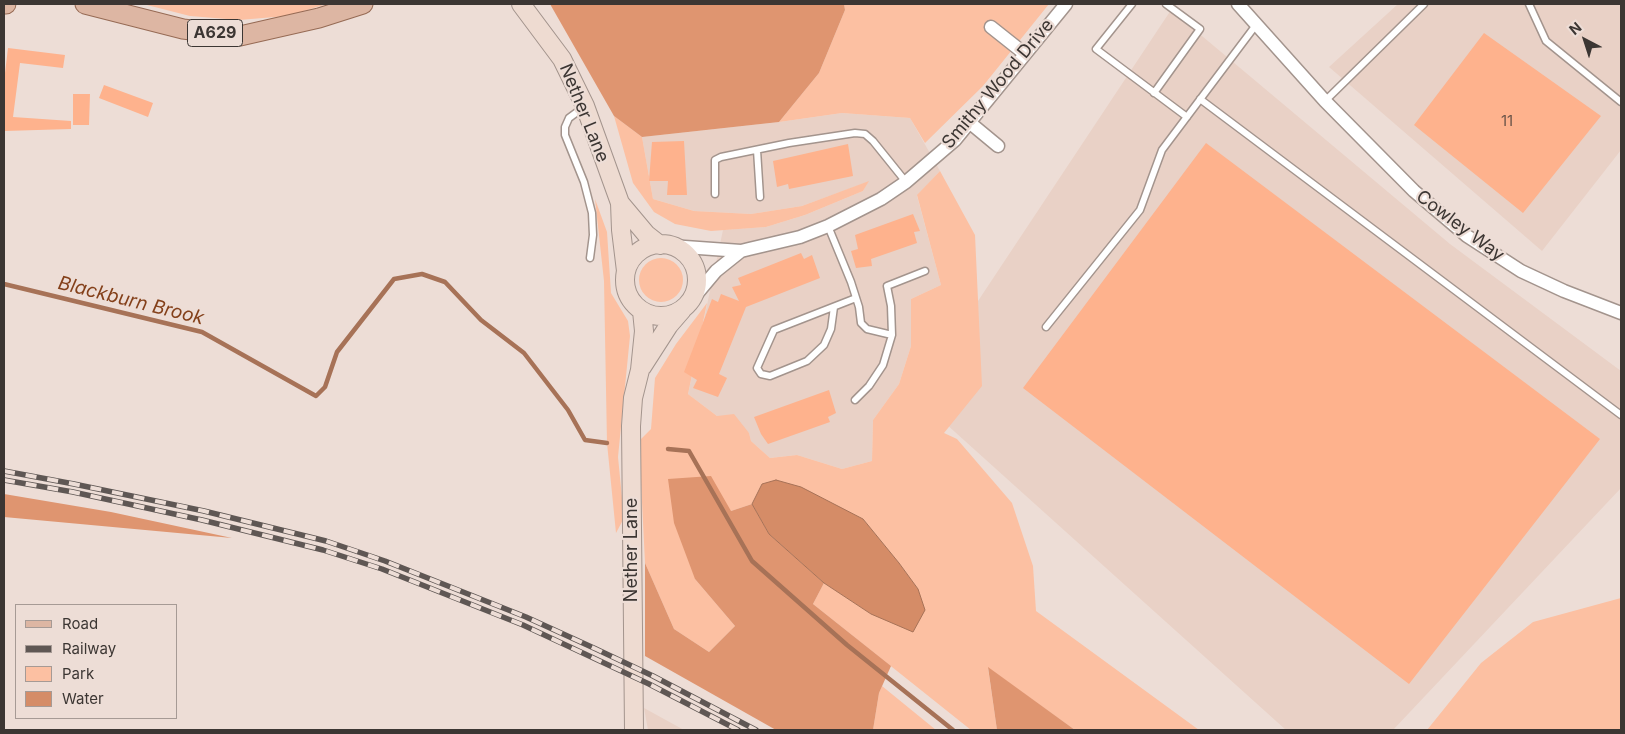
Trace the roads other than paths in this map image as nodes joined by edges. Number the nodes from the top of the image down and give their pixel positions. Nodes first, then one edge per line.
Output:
1 (85, 4) edge
2 (363, 4) edge
3 (521, 4) edge
4 (1066, 4) edge
5 (1132, 4) edge
6 (1166, 4) edge
7 (1238, 4) edge
8 (1424, 4) edge
9 (1529, 4) edge
10 (1256, 24) junction
11 (991, 27) dead end
12 (1025, 54) junction
13 (1154, 93) junction
14 (1200, 99) junction
15 (1325, 102) junction
16 (1621, 102) edge
17 (585, 106) junction
18 (1186, 117) junction
19 (969, 122) junction
20 (998, 146) dead end
21 (757, 150) junction
22 (906, 182) junction
23 (715, 194) dead end
24 (760, 196) dead end
25 (620, 203) junction
26 (828, 226) junction
27 (666, 245) junction
28 (741, 251) junction
29 (590, 258) dead end
30 (626, 271) junction
31 (925, 271) dead end
32 (856, 298) junction
33 (686, 306) junction
34 (834, 307) junction
35 (642, 311) junction
36 (1621, 313) edge
37 (1046, 327) dead end
38 (892, 335) junction
39 (640, 370) junction
40 (856, 400) dead end
41 (1621, 414) edge
42 (634, 730) edge

1 - 2 main road, A629
3 - 17 main road, Nether Lane
4 - 12 street, Smithy Wood Drive
5 - 13 lane
6 - 13 lane
7 - 10 street, Cowley Way
8 - 15 lane
9 - 16 lane
10 - 14 lane
10 - 15 street, Cowley Way
11 - 12 street
12 - 19 street, Smithy Wood Drive
13 - 18 lane
14 - 18 lane
14 - 41 lane
15 - 36 street, Cowley Way
17 - 25 main road, Nether Lane
17 - 29 lane
18 - 37 lane
19 - 20 street
19 - 22 street, Smithy Wood Drive
21 - 22 lane
21 - 23 lane
21 - 24 lane
22 - 26 street, Smithy Wood Drive
25 - 27 main road, Nether Lane
25 - 30 main road, Nether Lane
26 - 28 street, Smithy Wood Drive
26 - 32 lane
27 - 28 street, Smithy Wood Drive
27 - 30 main road
27 - 33 main road
28 - 33 street, Smithy Wood Drive
30 - 35 main road
31 - 38 lane
32 - 34 lane
32 - 38 lane
33 - 35 main road
33 - 39 main road, Nether Lane
34 - 34 lane
35 - 39 main road, Nether Lane
38 - 40 lane
39 - 42 main road, Nether Lane

